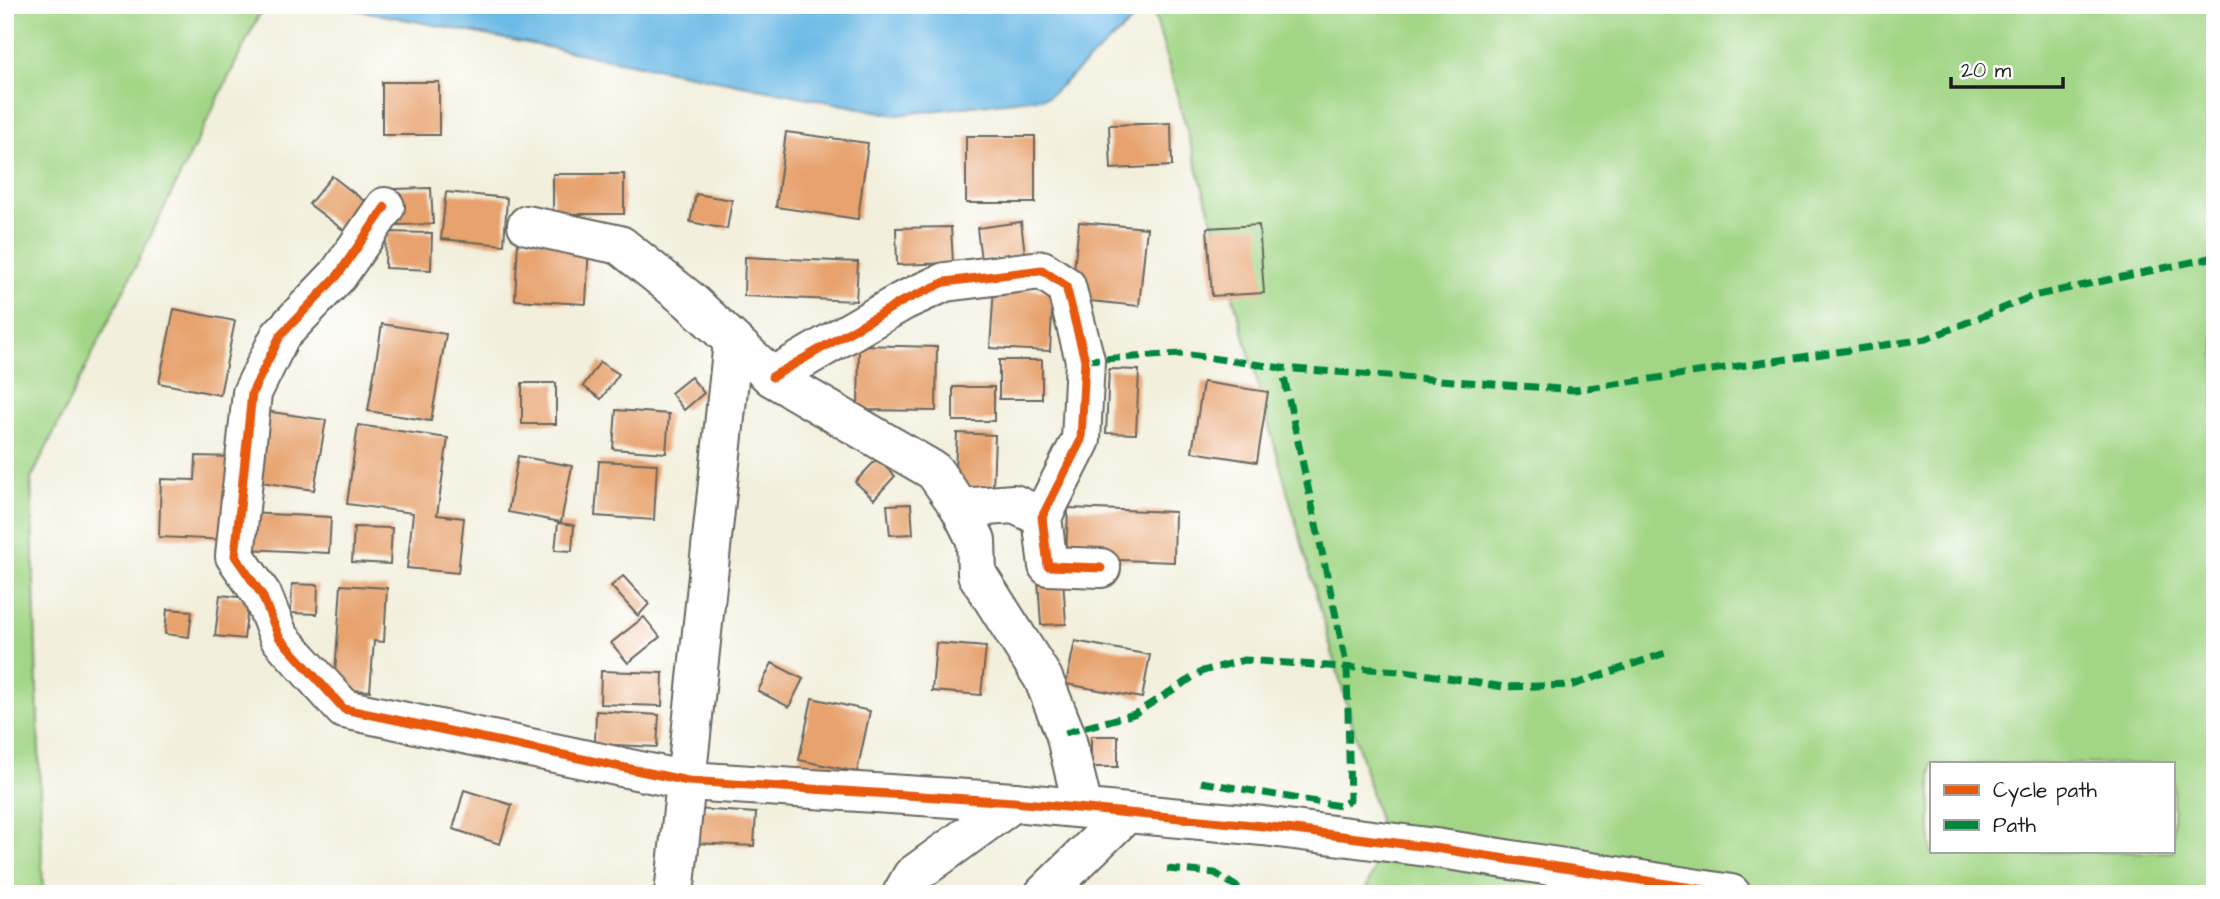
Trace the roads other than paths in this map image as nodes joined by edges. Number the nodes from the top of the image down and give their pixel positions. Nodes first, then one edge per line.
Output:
1 (385, 207) dead end
2 (527, 225) dead end
3 (733, 342) junction
4 (772, 377) junction
5 (960, 509) junction
6 (1042, 517) junction
7 (1101, 568) dead end
8 (688, 781) junction
9 (1014, 802) junction
10 (1083, 808) junction
11 (1126, 814) junction
12 (674, 894) edge
13 (902, 894) edge
14 (1044, 894) edge
15 (1731, 894) edge

1 - 8 street
2 - 3 street
3 - 4 street
3 - 8 street
4 - 5 street
4 - 6 street
5 - 6 street
5 - 10 street
6 - 7 street
8 - 9 street
8 - 12 street
9 - 10 street
9 - 13 street
10 - 11 street
11 - 14 street
11 - 15 street

